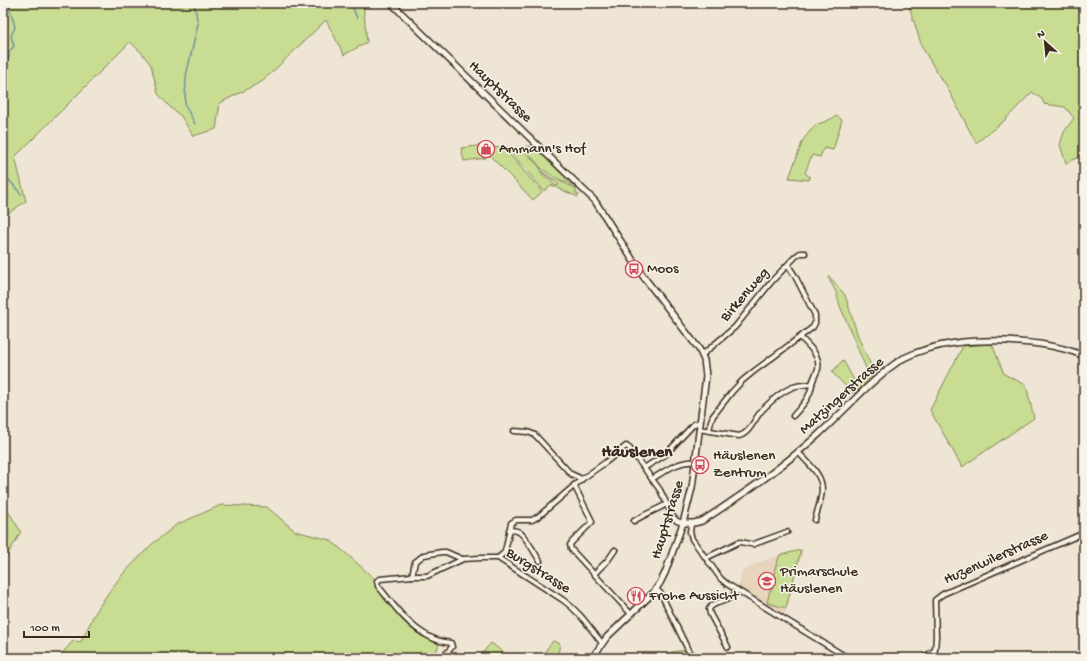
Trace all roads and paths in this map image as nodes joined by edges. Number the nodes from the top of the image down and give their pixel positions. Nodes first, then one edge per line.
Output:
1 (391, 3) edge
2 (805, 253) dead end
3 (788, 265) junction
4 (800, 337) junction
5 (702, 355) junction
6 (1084, 356) edge
7 (812, 384) junction
8 (793, 416) dead end
9 (700, 422) junction
10 (699, 429) junction
11 (514, 431) dead end
12 (709, 431) junction
13 (798, 452) junction
14 (696, 462) junction
15 (644, 468) junction
16 (582, 479) junction
17 (652, 479) junction
18 (574, 486) junction
19 (667, 504) junction
20 (815, 520) dead end
21 (634, 521) dead end
22 (683, 523) junction
23 (691, 524) junction
24 (509, 530) junction
25 (787, 532) dead end
26 (1084, 532) edge
27 (615, 550) dead end
28 (498, 558) junction
29 (706, 558) junction
30 (463, 559) junction
31 (540, 561) dead end
32 (594, 574) junction
33 (412, 576) junction
34 (656, 589) junction
35 (737, 590) junction
36 (632, 614) junction
37 (602, 643) junction
38 (728, 647) dead end
39 (442, 658) edge
40 (592, 658) edge
41 (692, 658) edge
42 (848, 658) edge
43 (922, 658) edge

1 - 5 street, Hauptstrasse
2 - 3 street, Birkenweg
3 - 4 street
3 - 5 street, Birkenweg
4 - 7 street
4 - 12 street
5 - 9 street, Hauptstrasse
6 - 13 street, Matzingerstrasse
7 - 8 street
7 - 12 street
9 - 10 street, Hauptstrasse
9 - 15 street
10 - 12 street
10 - 14 street, Hauptstrasse
11 - 16 street
13 - 20 street
13 - 23 street, Matzingerstrasse
14 - 17 street
14 - 22 street, Hauptstrasse
15 - 16 street
15 - 17 street
16 - 18 street
17 - 19 street
18 - 24 street
18 - 32 street
19 - 21 street
19 - 22 street
22 - 23 street
22 - 34 street, Hauptstrasse
23 - 29 street
24 - 28 street
24 - 31 street
25 - 29 street
26 - 43 street, Huzenwilerstrasse
27 - 32 street
28 - 30 street, Burgstrasse
28 - 37 street, Burgstrasse
29 - 35 street
30 - 33 street, Burgstrasse
30 - 33 street
32 - 36 street
33 - 39 street, Burgstrasse
34 - 36 street, Hauptstrasse
34 - 41 street
35 - 38 street
35 - 42 street
36 - 37 street, Hauptstrasse
37 - 40 street, Hauptstrasse

